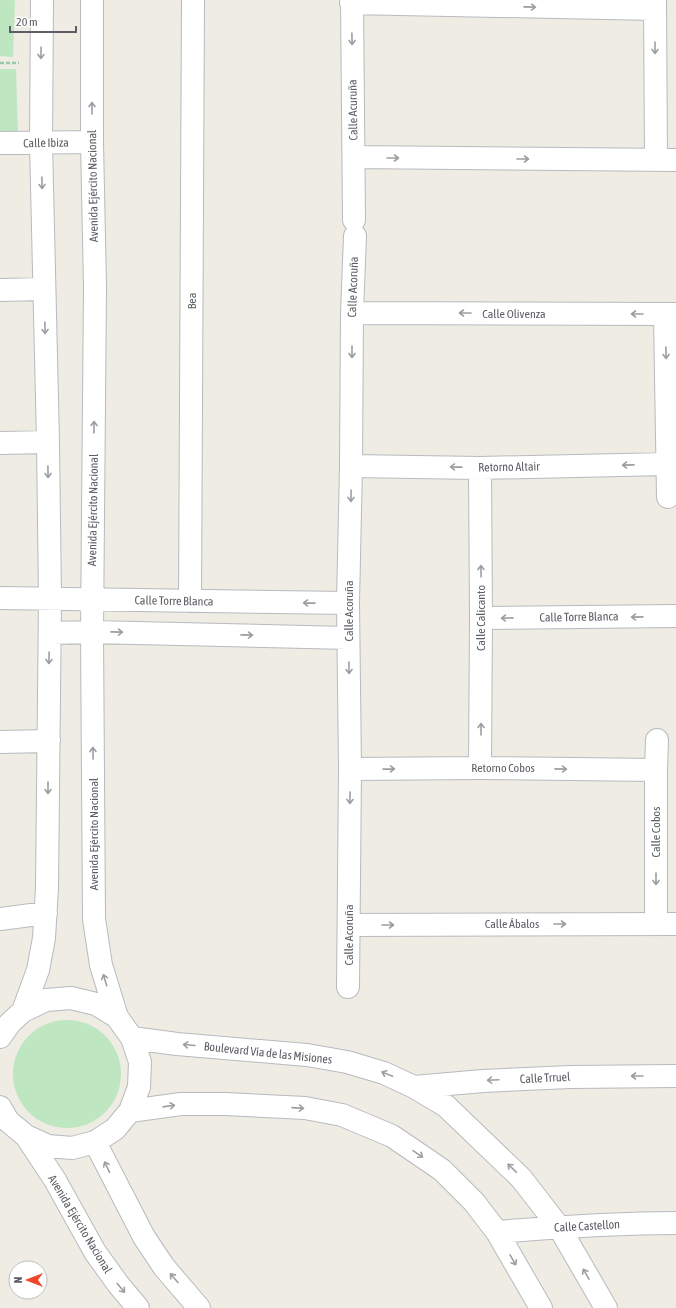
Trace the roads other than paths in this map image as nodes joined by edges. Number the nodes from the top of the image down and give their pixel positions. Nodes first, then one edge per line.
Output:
1 (42, 0) edge
2 (92, 0) edge
3 (193, 0) edge
4 (352, 2) edge
5 (480, 3) edge
6 (655, 5) edge
7 (92, 142) junction
8 (0, 143) edge
9 (41, 143) junction
10 (354, 157) junction
11 (666, 160) edge
12 (354, 228) joint
13 (44, 289) junction
14 (0, 290) edge
15 (352, 313) junction
16 (670, 314) edge
17 (48, 442) junction
18 (0, 443) edge
19 (667, 464) junction
20 (352, 466) junction
21 (480, 468) junction
22 (668, 497) dead end
23 (0, 598) edge
24 (50, 599) junction
25 (92, 600) junction
26 (190, 601) junction
27 (348, 604) junction
28 (676, 616) edge
29 (481, 618) junction
30 (92, 632) junction
31 (50, 633) junction
32 (348, 638) junction
33 (657, 740) dead end
34 (49, 741) junction
35 (0, 742) edge
36 (480, 768) junction
37 (350, 769) junction
38 (656, 770) junction
39 (46, 912) junction
40 (0, 919) edge
41 (666, 923) edge
42 (349, 925) junction
43 (348, 986) dead end
44 (23, 1011) junction
45 (116, 1018) junction
46 (0, 1038) edge
47 (132, 1038) junction
48 (676, 1076) edge
49 (414, 1087) junction
50 (130, 1111) junction
51 (3, 1115) edge
52 (26, 1136) junction
53 (95, 1142) junction
54 (676, 1223) edge
55 (559, 1227) junction
56 (497, 1232) junction
57 (138, 1308) edge
58 (199, 1308) edge
59 (541, 1308) edge
60 (606, 1308) edge

1 -> 9 street
7 -> 2 street, Avenida Ejército Nacional
3 - 26 street, Bea
4 - 5 street
4 -> 10 street, Calle Acuruña
5 -> 6 street
6 -> 11 street
7 - 9 street, Calle Ibiza
25 -> 7 street, Avenida Ejército Nacional
8 - 9 street, Calle Ibiza
9 -> 13 street
10 -> 11 street
10 - 12 street, Calle Acuruña
12 - 15 street, Calle Acoruña
13 - 14 street
13 -> 17 street
16 -> 15 street, Calle Olivenza
15 -> 20 street, Calle Acoruña
16 -> 19 street
17 - 18 street
17 -> 24 street
19 -> 21 street, Retorno Altair
19 - 22 street
21 -> 20 street, Retorno Altair
20 -> 27 street, Calle Acoruña
29 -> 21 street, Calle Calicanto
23 - 24 street, Calle Torre Blanca
24 - 25 street, Calle Torre Blanca
24 - 31 street
25 - 26 street, Calle Torre Blanca
25 - 30 street, Avenida Ejército Nacional
27 -> 26 street, Calle Torre Blanca
27 - 32 street, Calle Acoruña
28 -> 29 street, Calle Torre Blanca
36 -> 29 street, Calle Calicanto
30 - 31 street
30 -> 32 street
45 -> 30 street, Avenida Ejército Nacional
31 -> 34 street
32 -> 37 street, Calle Acoruña
33 - 38 street, Calle Cobos
34 - 35 street
34 -> 39 street
37 -> 36 street, Retorno Cobos
36 -> 38 street, Retorno Cobos
37 -> 42 street, Calle Acoruña
38 -> 41 street, Calle Cobos
39 - 40 street
39 - 44 street
42 -> 41 street, Calle Ábalos
42 - 43 street, Calle Acoruña
44 - 45 street
44 - 46 street
45 - 47 street
49 -> 47 street, Boulevard Vía de las Misiones
47 - 50 street
48 -> 49 street, Calle Trruel
55 -> 49 street, Boulevard Vía de las Misiones
50 - 53 street
50 -> 56 street
51 - 52 street
52 - 53 street
52 -> 57 street, Avenida Ejército Nacional
58 -> 53 street
54 - 55 street, Calle Castellon
55 - 56 street, Calle Castellon
60 -> 55 street, Boulevard Vía de las Misiones
56 -> 59 street

